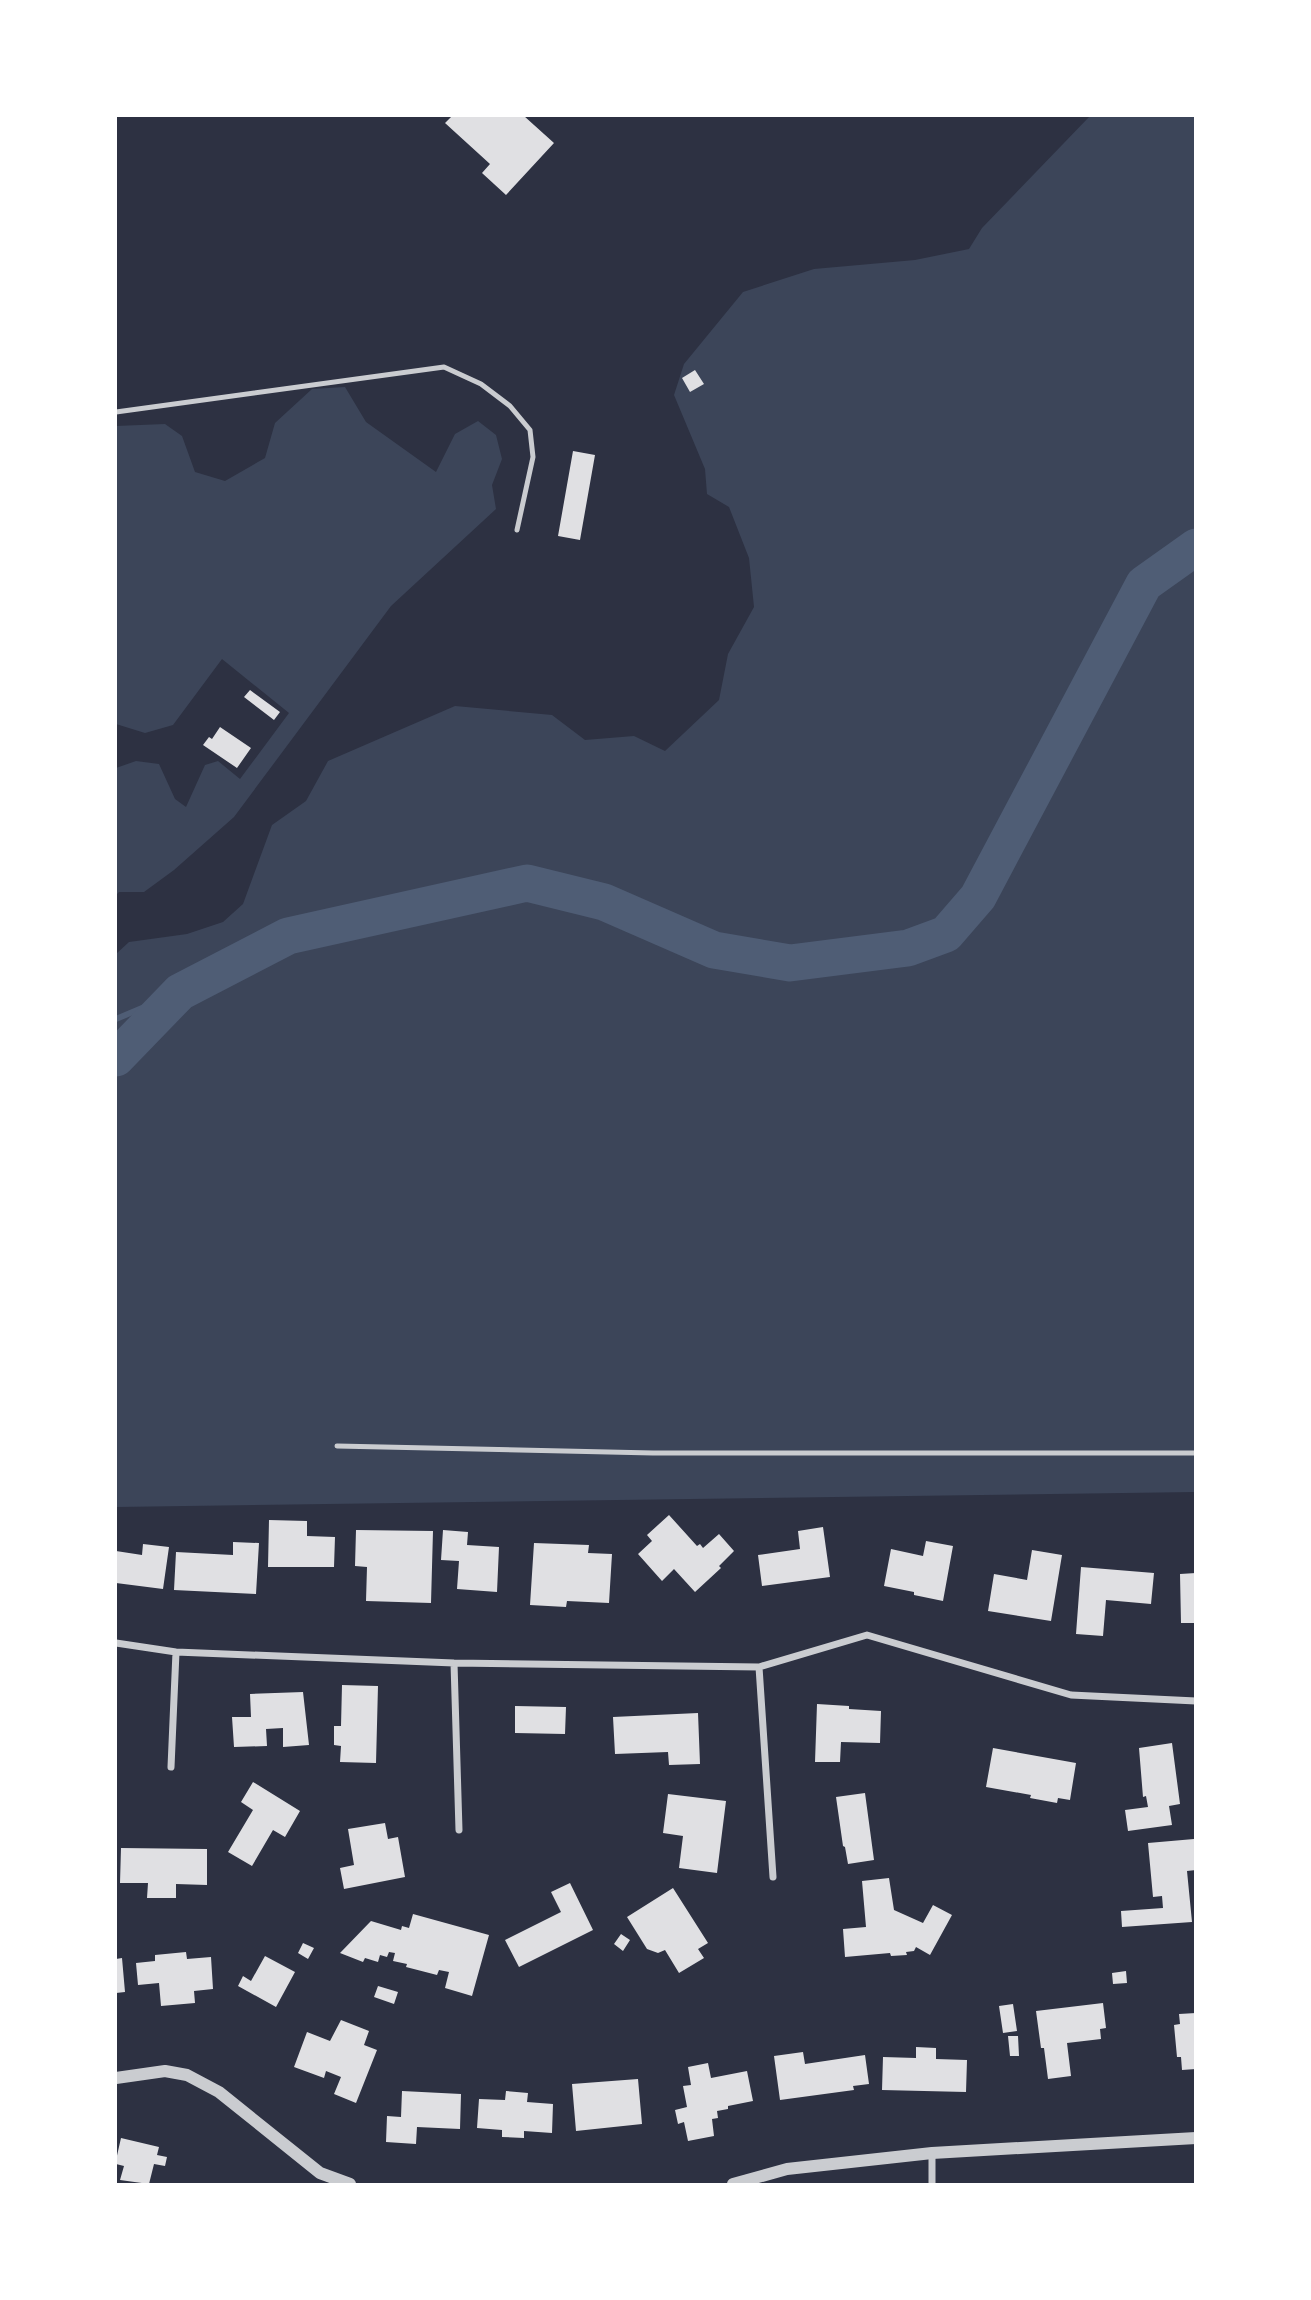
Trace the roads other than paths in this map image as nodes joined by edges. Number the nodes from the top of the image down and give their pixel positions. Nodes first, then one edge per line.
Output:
1 (116, 412) edge
2 (517, 530) dead end
3 (337, 1446) dead end
4 (1195, 1453) edge
5 (116, 1643) edge
6 (176, 1652) junction
7 (454, 1663) junction
8 (759, 1667) junction
9 (1195, 1701) edge
10 (171, 1767) dead end
11 (459, 1830) dead end
12 (773, 1877) dead end
13 (116, 2078) edge
14 (1195, 2138) edge
15 (932, 2153) junction
16 (351, 2185) edge
17 (733, 2185) edge
18 (932, 2185) edge

1 - 2 lane
3 - 4 lane
5 - 6 street
6 - 7 street
6 - 10 street
7 - 8 street
7 - 11 street
8 - 9 street
8 - 12 street
13 - 16 street
14 - 15 street
15 - 17 street
15 - 18 street

